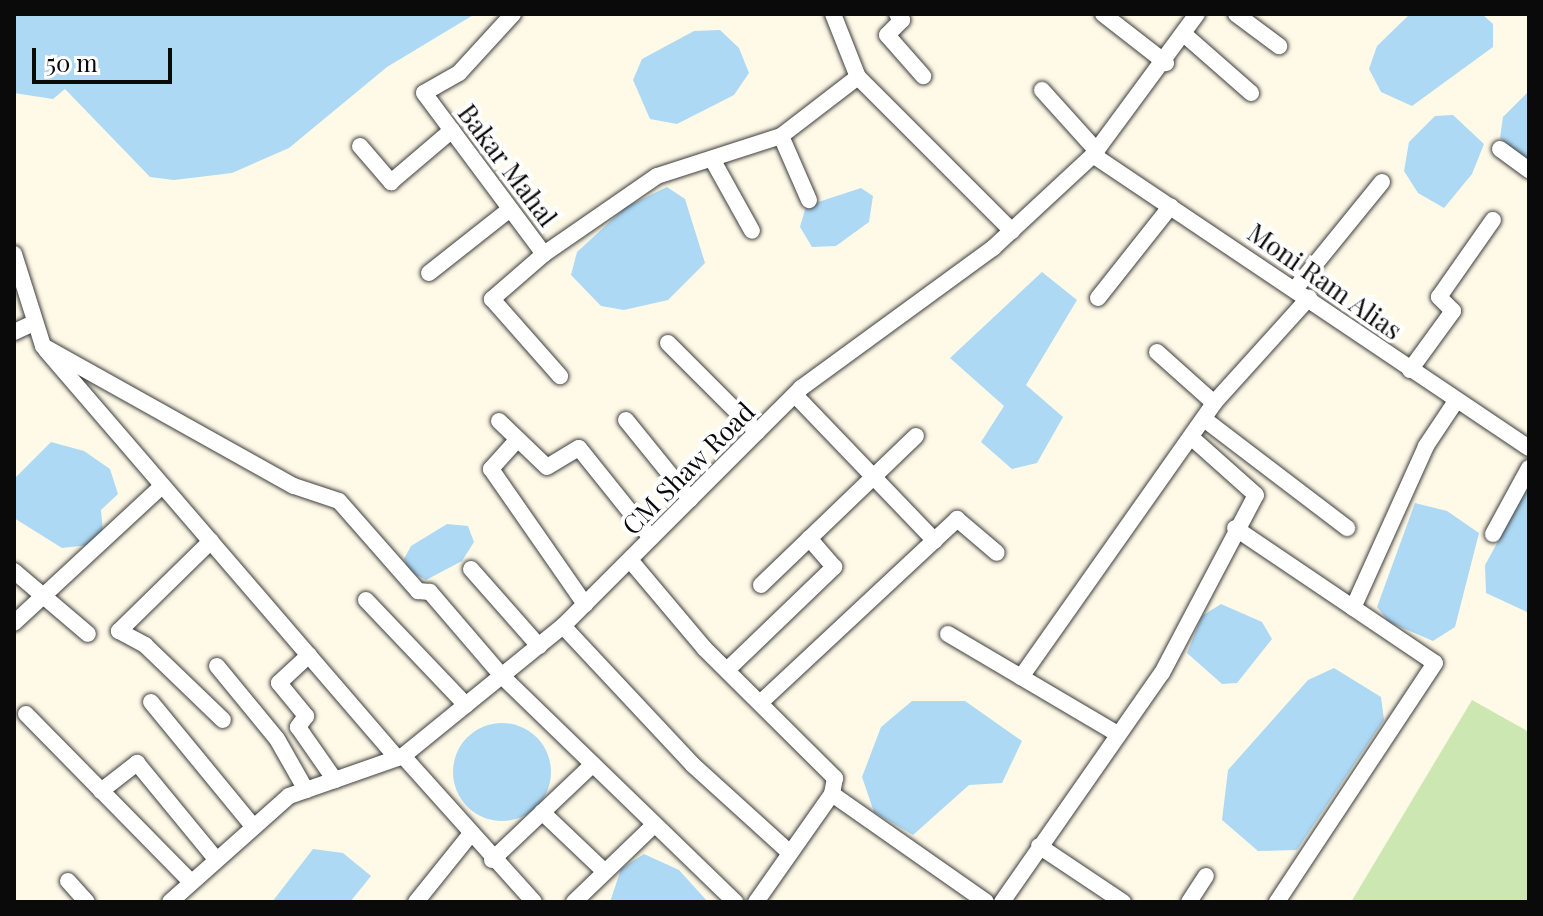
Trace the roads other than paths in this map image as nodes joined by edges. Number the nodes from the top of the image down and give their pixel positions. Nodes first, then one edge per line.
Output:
1 (513, 14) edge
2 (833, 14) edge
3 (897, 14) edge
4 (1103, 14) edge
5 (1197, 14) edge
6 (1236, 14) edge
7 (1185, 35) junction
8 (1279, 46) dead end
9 (1166, 63) junction
10 (923, 76) dead end
11 (858, 77) junction
12 (1042, 90) dead end
13 (1251, 93) dead end
14 (452, 130) junction
15 (781, 136) junction
16 (360, 146) dead end
17 (1500, 149) dead end
18 (1095, 153) junction
19 (712, 159) junction
20 (1529, 170) edge
21 (1382, 182) dead end
22 (809, 200) dead end
23 (1171, 206) junction
24 (510, 209) junction
25 (1493, 220) dead end
26 (752, 231) dead end
27 (1012, 231) junction
28 (14, 254) edge
29 (544, 254) junction
30 (429, 273) dead end
31 (18, 276) edge
32 (1302, 294) junction
33 (1098, 298) dead end
34 (35, 322) junction
35 (14, 332) edge
36 (668, 343) dead end
37 (43, 346) junction
38 (1157, 352) dead end
39 (1410, 370) junction
40 (560, 376) dead end
41 (795, 395) junction
42 (1456, 401) junction
43 (1214, 403) junction
44 (1204, 419) junction
45 (626, 420) dead end
46 (499, 421) dead end
47 (757, 432) junction
48 (916, 436) dead end
49 (1191, 437) junction
50 (517, 440) junction
51 (1529, 448) edge
52 (1529, 468) edge
53 (875, 476) junction
54 (162, 486) junction
55 (690, 499) junction
56 (1235, 528) junction
57 (1347, 528) dead end
58 (1493, 534) dead end
59 (651, 538) junction
60 (809, 538) junction
61 (211, 541) junction
62 (935, 541) junction
63 (997, 553) dead end
64 (630, 560) junction
65 (471, 569) dead end
66 (14, 571) edge
67 (761, 585) dead end
68 (41, 594) junction
69 (366, 600) dead end
70 (585, 604) junction
71 (1353, 608) junction
72 (14, 623) edge
73 (563, 626) junction
74 (88, 634) dead end
75 (948, 634) dead end
76 (539, 646) junction
77 (309, 655) junction
78 (217, 666) dead end
79 (727, 670) junction
80 (502, 676) junction
81 (1021, 677) junction
82 (151, 702) dead end
83 (760, 703) junction
84 (466, 705) junction
85 (26, 714) dead end
86 (223, 720) dead end
87 (1118, 734) junction
88 (400, 757) junction
89 (593, 764) junction
90 (335, 780) junction
91 (306, 790) junction
92 (101, 791) junction
93 (832, 794) junction
94 (542, 812) junction
95 (252, 825) junction
96 (654, 825) junction
97 (469, 836) junction
98 (1039, 846) junction
99 (790, 853) junction
100 (215, 858) junction
101 (492, 860) junction
102 (604, 871) junction
103 (1206, 876) dead end
104 (68, 881) dead end
105 (191, 882) junction
106 (977, 899) edge
107 (87, 902) edge
108 (170, 902) edge
109 (416, 902) edge
110 (534, 902) edge
111 (574, 902) edge
112 (735, 902) edge
113 (756, 902) edge
114 (1002, 902) edge
115 (1123, 902) edge
116 (1189, 902) edge
117 (1277, 902) edge

1 - 14 street, Bakar Mahal
2 - 11 street
3 - 10 street
4 - 9 street
5 - 7 street, CM Shaw Road
6 - 8 street
7 - 9 street, CM Shaw Road
7 - 13 street
9 - 18 street, CM Shaw Road
11 - 15 street, Bakar Mahal
11 - 27 street
12 - 18 street, Moni Ram Alias
14 - 16 street
14 - 24 street, Bakar Mahal
15 - 19 street, Bakar Mahal
15 - 22 street
17 - 20 street
18 - 23 street, Moni Ram Alias
18 - 27 street, CM Shaw Road
19 - 26 street
19 - 29 street, Bakar Mahal
21 - 32 street
23 - 32 street, Moni Ram Alias
23 - 33 street
24 - 29 street, Bakar Mahal
24 - 30 street
25 - 39 street
27 - 41 street, CM Shaw Road
28 - 31 street
29 - 40 street
31 - 34 street
32 - 39 street, Moni Ram Alias
32 - 43 street
34 - 35 street
34 - 37 street
36 - 47 street
37 - 54 street
37 - 80 street
38 - 43 street
39 - 42 street, Moni Ram Alias
41 - 47 street, CM Shaw Road
41 - 53 street
42 - 51 street, Moni Ram Alias
42 - 71 street
43 - 44 street
44 - 49 street
44 - 57 street
45 - 55 street
46 - 50 street
47 - 55 street, CM Shaw Road
48 - 53 street
49 - 56 street
49 - 81 street
50 - 59 street
50 - 70 street
52 - 58 street
53 - 60 street
53 - 62 street
54 - 61 street
54 - 68 street
55 - 59 street, CM Shaw Road
56 - 71 street
56 - 87 street
59 - 64 street, CM Shaw Road
60 - 67 street
60 - 79 street
61 - 77 street
61 - 86 street
62 - 63 street
62 - 83 street
64 - 70 street, CM Shaw Road
64 - 79 street
65 - 76 street
66 - 68 street
68 - 72 street
68 - 74 street
69 - 84 street
70 - 73 street, CM Shaw Road
71 - 117 street
73 - 76 street, CM Shaw Road
73 - 99 street
75 - 81 street
76 - 80 street, CM Shaw Road
77 - 88 street
77 - 90 street
78 - 91 street
79 - 83 street
80 - 84 street, CM Shaw Road
80 - 89 street
81 - 87 street
82 - 95 street
83 - 93 street
84 - 88 street, CM Shaw Road
85 - 92 street
87 - 98 street
88 - 90 street, CM Shaw Road
88 - 97 street
89 - 94 street
89 - 96 street
90 - 91 street, CM Shaw Road
91 - 95 street, CM Shaw Road
92 - 100 street
92 - 105 street
93 - 99 street
93 - 106 street
94 - 101 street
94 - 102 street
95 - 100 street, CM Shaw Road
96 - 102 street
96 - 112 street
97 - 101 street
97 - 109 street
98 - 114 street
98 - 115 street
99 - 113 street
100 - 105 street, CM Shaw Road
101 - 110 street
102 - 111 street
103 - 116 street
104 - 107 street
105 - 108 street, CM Shaw Road

